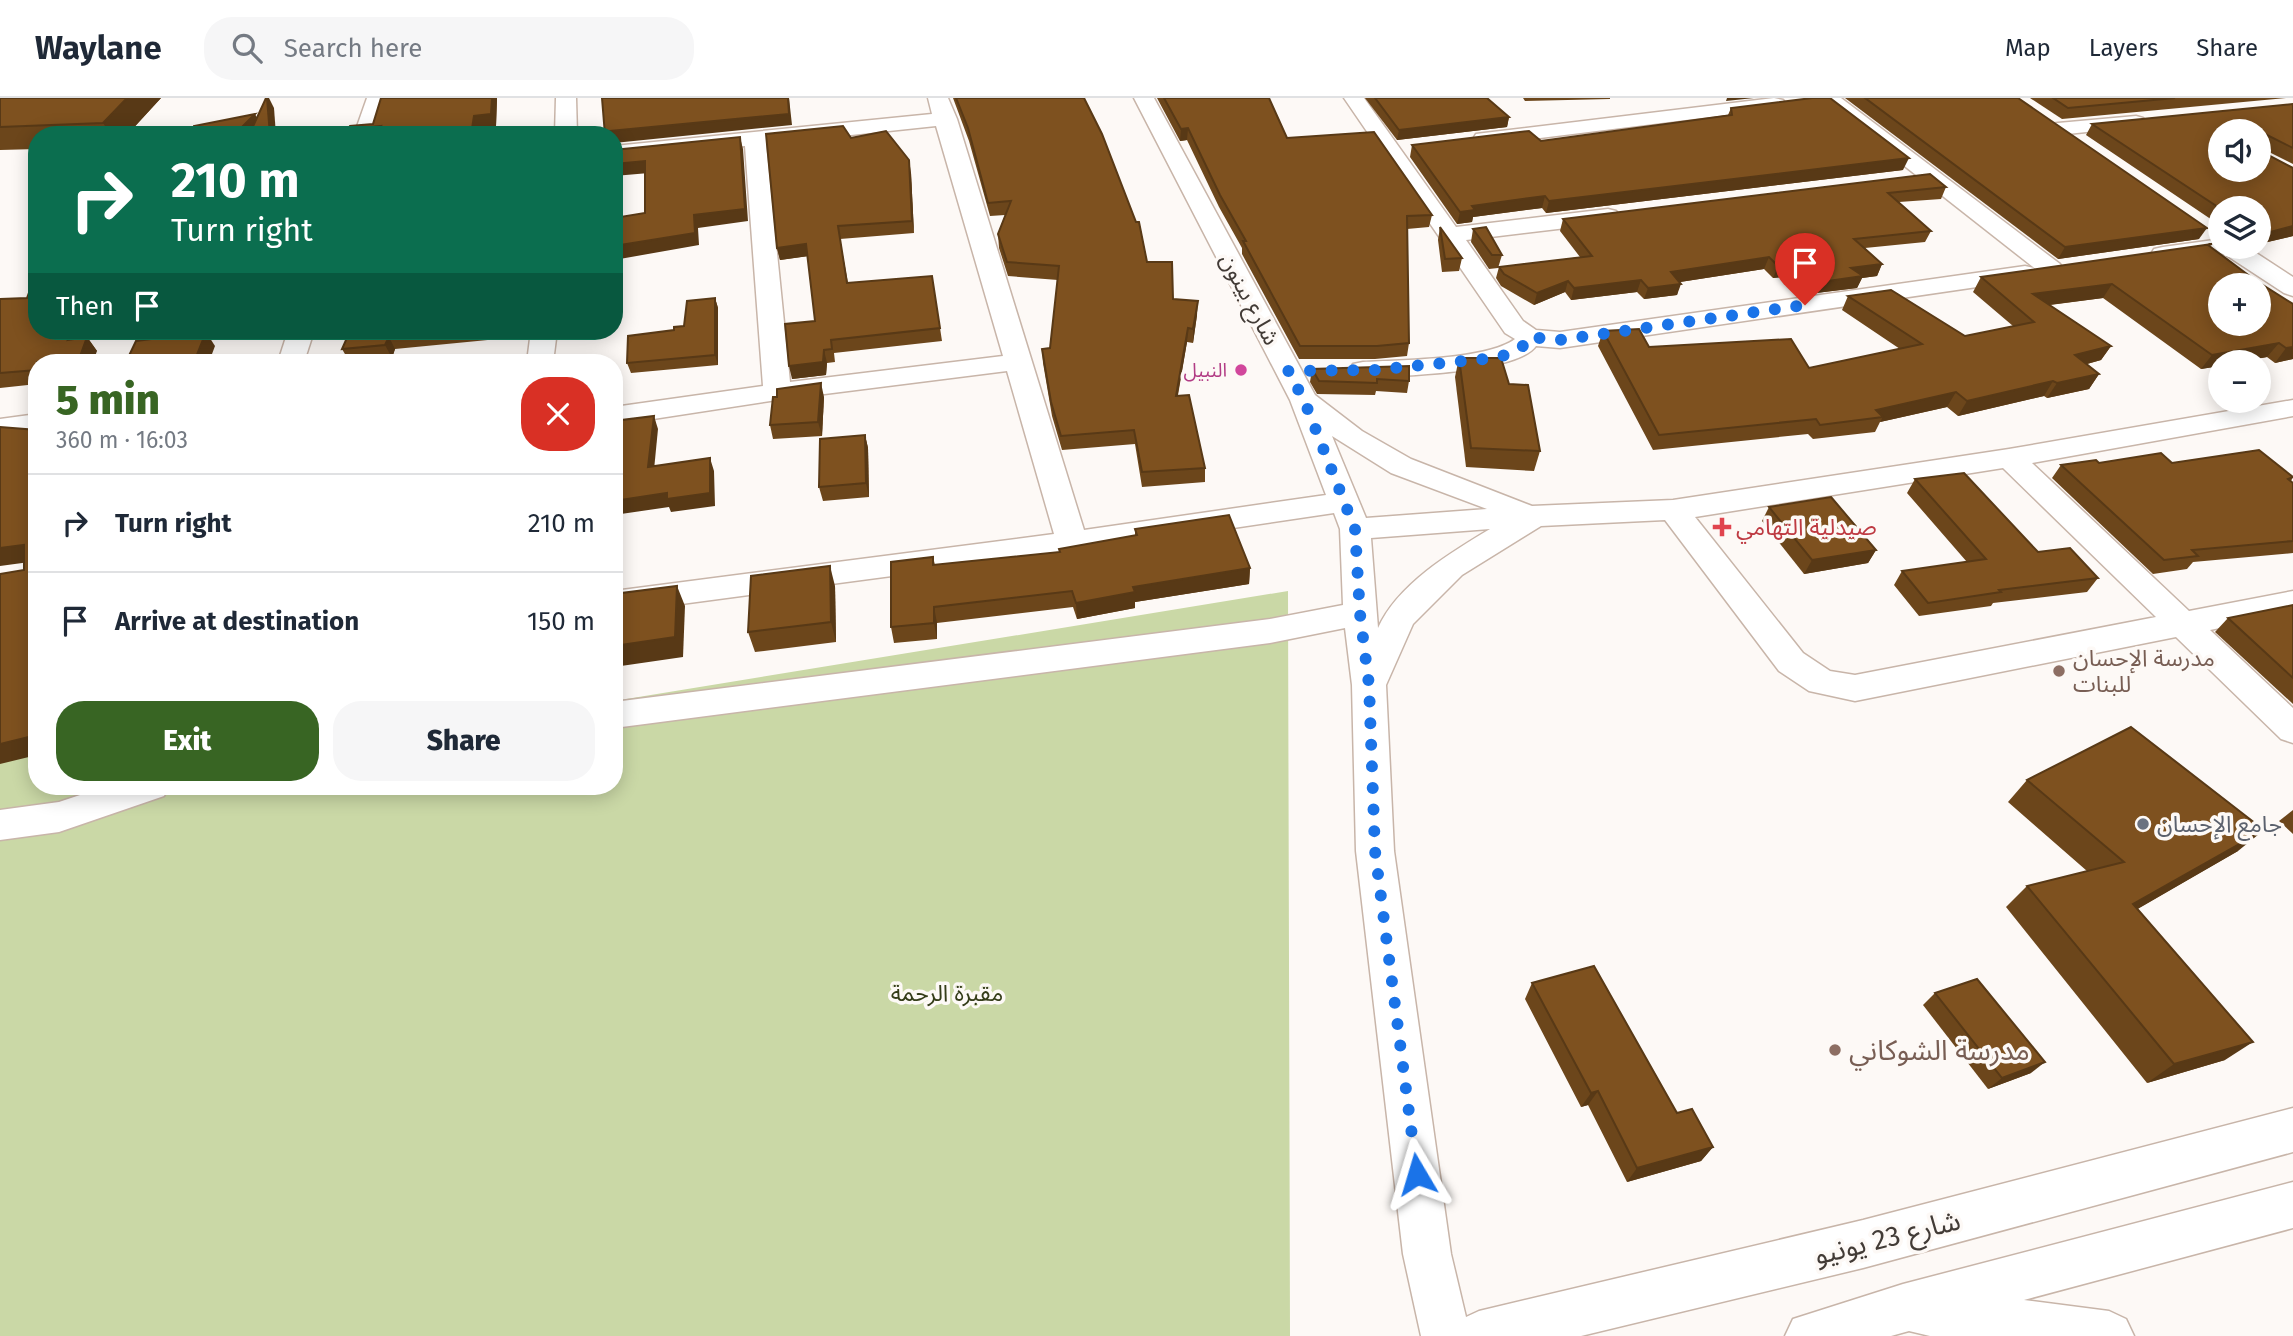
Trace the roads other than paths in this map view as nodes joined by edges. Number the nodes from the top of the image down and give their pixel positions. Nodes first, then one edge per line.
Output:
1 (377, 98) edge
2 (566, 98) edge
3 (1144, 98) edge
4 (1354, 98) edge
5 (1828, 98) edge
6 (942, 108) edge
7 (2155, 120) edge
8 (368, 126) edge
9 (566, 126) edge
10 (755, 140) junction
11 (1459, 142) edge
12 (1418, 146) edge
13 (1391, 149) junction
14 (2090, 151) edge
15 (623, 152) edge
16 (1931, 176) junction
17 (1904, 179) edge
18 (1630, 213) edge
19 (2199, 225) edge
20 (2208, 231) edge
21 (1452, 235) junction
22 (2208, 249) edge
23 (2142, 257) edge
24 (2249, 259) edge
25 (2077, 265) edge
26 (2051, 269) junction
27 (2293, 288) edge
28 (1529, 337) junction
29 (1018, 362) junction
30 (1313, 371) junction
31 (777, 392) junction
32 (1304, 400) junction
33 (2293, 408) edge
34 (623, 415) edge
35 (28, 424) edge
36 (0, 428) edge
37 (2009, 458) junction
38 (1673, 510) junction
39 (1349, 515) junction
40 (1535, 516) junction
41 (1072, 542) junction
42 (623, 601) edge
43 (2293, 602) edge
44 (1360, 614) junction
45 (2181, 622) junction
46 (1369, 685) junction
47 (623, 714) edge
48 (2293, 729) edge
49 (124, 795) edge
50 (0, 825) edge
51 (2293, 1130) edge
52 (2293, 1205) edge
53 (1903, 1308) junction
54 (1446, 1336) edge
55 (1479, 1336) edge
56 (1810, 1336) edge
57 (2109, 1336) edge

1 - 8 street
2 - 9 street
3 - 30 street, شارع بينون
4 - 13 street
5 - 11 street
5 - 16 street
6 - 10 street
6 - 29 street
7 - 14 street
10 - 15 street
10 - 31 street
12 - 13 street
13 - 21 street
16 - 17 street
16 - 26 street
18 - 21 street
19 - 20 street
21 - 28 street
22 - 23 street
24 - 27 street
25 - 26 street
26 - 28 street
28 - 30 street
29 - 31 street
29 - 41 street
30 - 32 street, شارع بينون
31 - 34 street
32 - 39 street, شارع بينون
32 - 40 street
33 - 37 street
35 - 36 street
37 - 38 street
37 - 45 street
38 - 40 street
38 - 45 street
39 - 40 street
39 - 41 street
39 - 44 street, شارع بينون
40 - 46 street
41 - 42 street
43 - 45 street
44 - 46 street, شارع بينون
44 - 47 street
45 - 48 street
46 - 54 street, شارع بينون
49 - 50 street
51 - 55 street, شارع 23 يونيو
52 - 53 street
53 - 56 street
53 - 57 street

